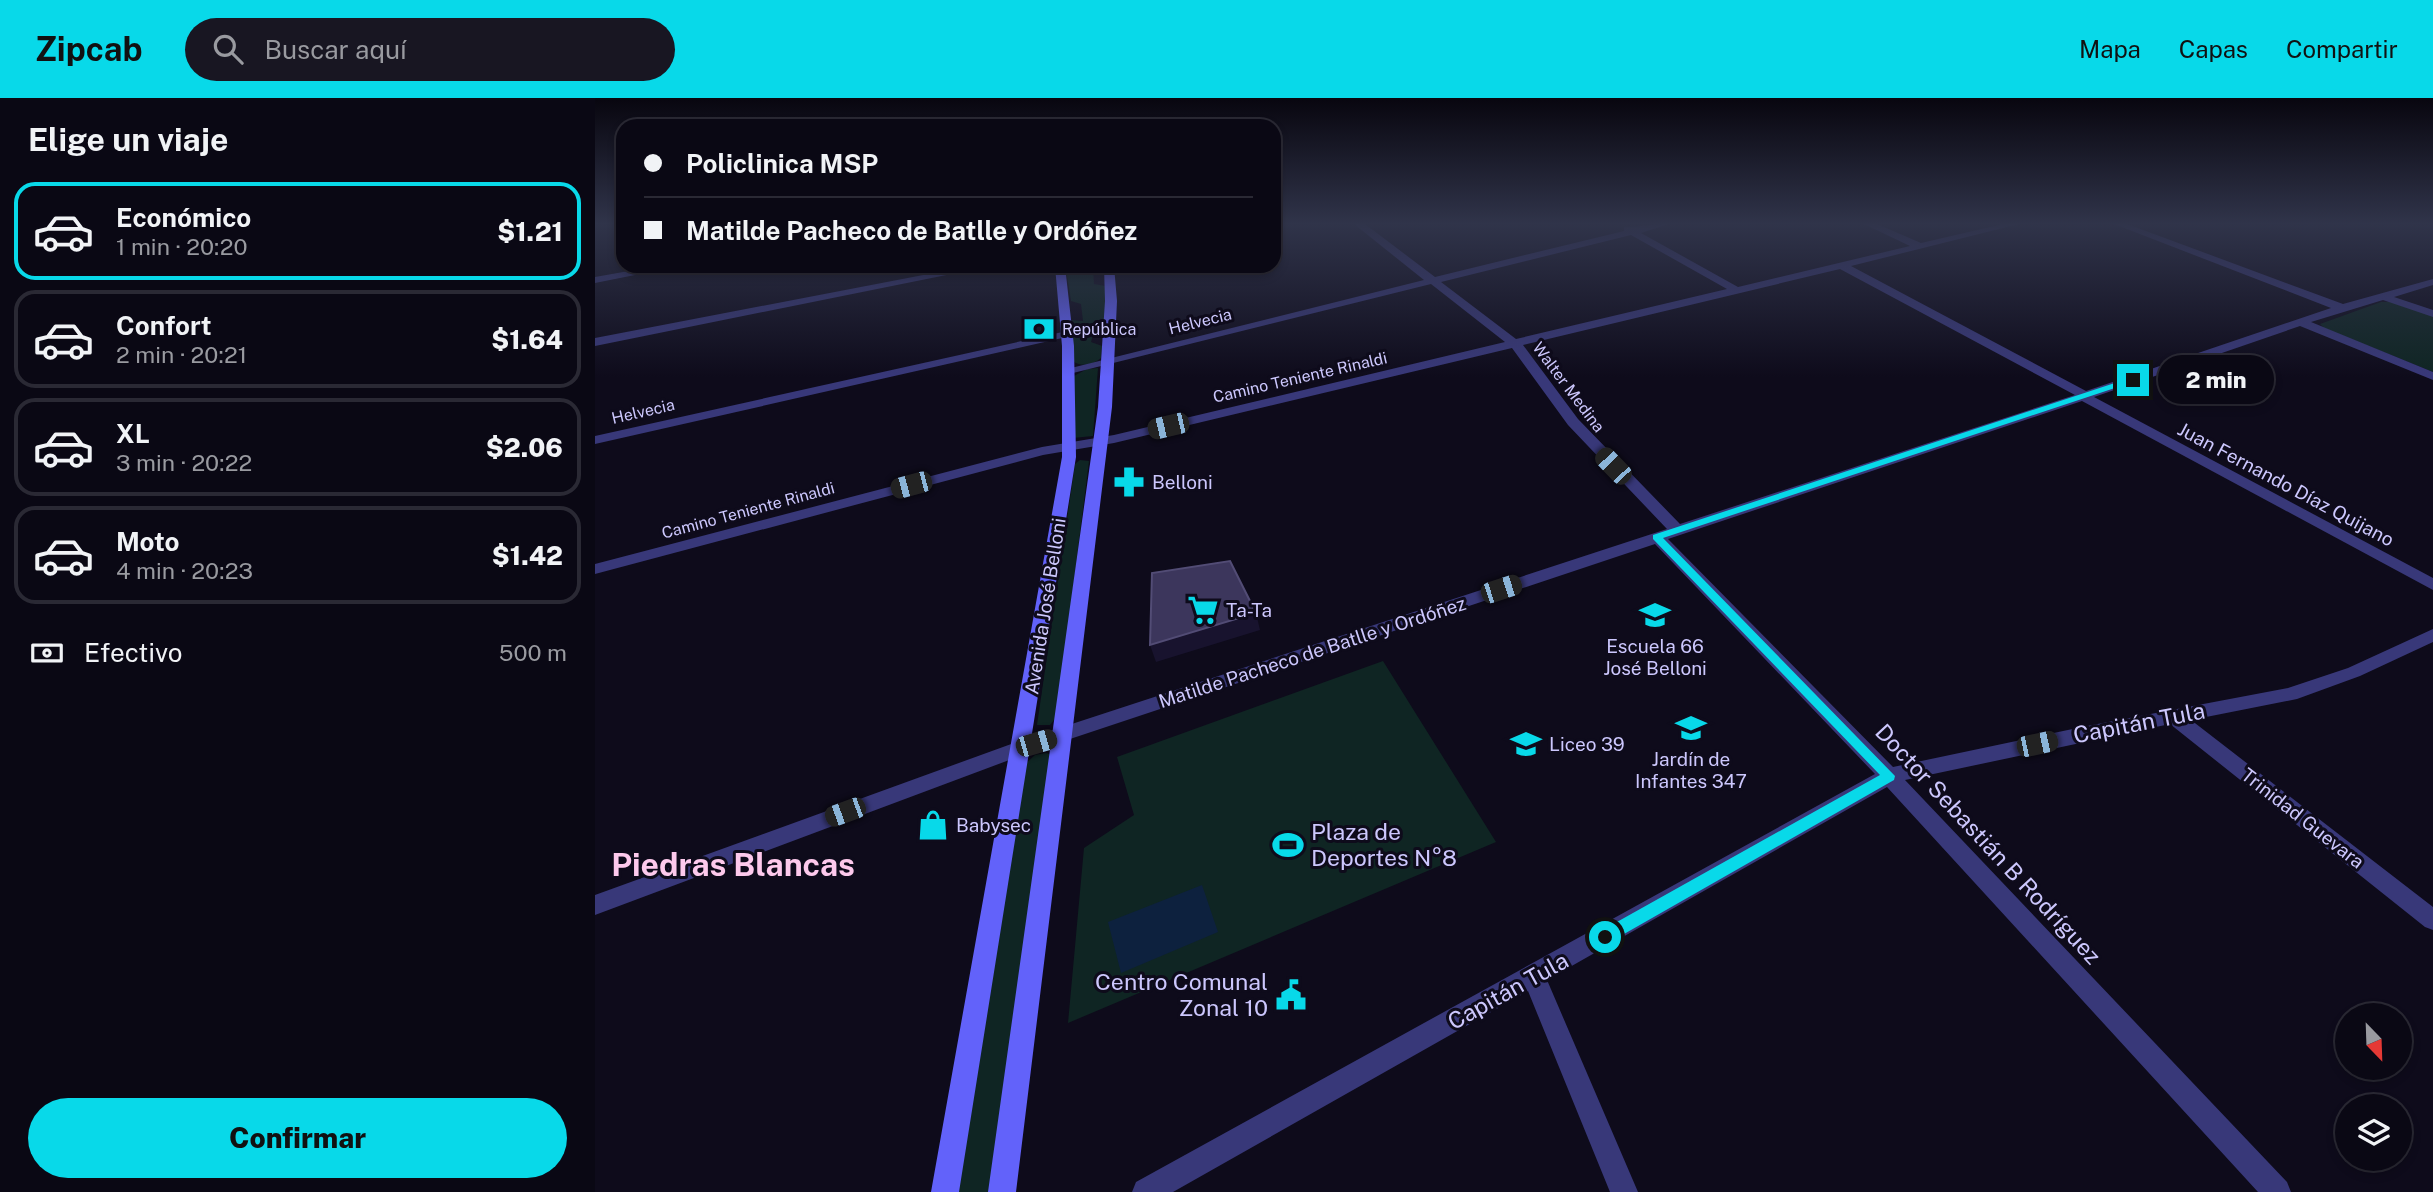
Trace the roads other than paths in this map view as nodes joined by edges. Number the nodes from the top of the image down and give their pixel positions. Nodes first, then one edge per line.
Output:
1 (623, 275) edge
2 (939, 275) edge
3 (1061, 275) edge
4 (1110, 275) edge
5 (1426, 275) edge
6 (1462, 275) edge
7 (1709, 275) edge
8 (1805, 275) edge
9 (1860, 275) edge
10 (2255, 275) edge
11 (595, 280) edge
12 (1435, 282) junction
13 (2433, 282) edge
14 (1738, 291) junction
15 (2385, 297) junction
16 (2342, 308) junction
17 (2433, 314) edge
18 (2300, 321) junction
19 (1067, 334) junction
20 (595, 342) edge
21 (1516, 344) junction
22 (1108, 361) junction
23 (1069, 370) junction
24 (2433, 376) edge
25 (2085, 397) junction
26 (595, 440) edge
27 (1101, 441) junction
28 (1069, 446) junction
29 (1667, 534) junction
30 (595, 569) edge
31 (2433, 585) edge
32 (2433, 635) edge
33 (2173, 716) junction
34 (1062, 736) junction
35 (1021, 748) junction
36 (1889, 776) junction
37 (595, 905) edge
38 (2433, 920) edge
39 (1534, 977) junction
40 (945, 1192) edge
41 (1002, 1192) edge
42 (1146, 1192) edge
43 (1624, 1192) edge
44 (2277, 1192) edge

1 - 11 street
2 - 20 street
3 - 19 main road, Avenida José Belloni
4 - 22 main road, Avenida José Belloni
5 - 12 street, Walter Medina
6 - 12 street, Helvecia
7 - 14 street
8 - 14 street, Camino Teniente Rinaldi
9 - 25 street, Juan Fernando Díaz Quijano
10 - 16 street
12 - 21 street, Walter Medina
12 - 22 street, Helvecia
13 - 15 street, Matilde Pacheco de Batlle y Ordóñez
14 - 21 street, Camino Teniente Rinaldi
15 - 16 street, Matilde Pacheco de Batlle y Ordóñez
15 - 17 street
16 - 18 street, Matilde Pacheco de Batlle y Ordóñez
18 - 24 street
18 - 25 street, Matilde Pacheco de Batlle y Ordóñez
19 - 23 main road, Avenida José Belloni
19 - 26 street, Helvecia
21 - 27 street, Camino Teniente Rinaldi
21 - 29 street, Walter Medina
22 - 23 street, Helvecia
22 - 27 main road, Avenida José Belloni
23 - 28 main road, Avenida José Belloni
25 - 29 street, Matilde Pacheco de Batlle y Ordóñez
25 - 31 street, Juan Fernando Díaz Quijano
27 - 28 street, Camino Teniente Rinaldi
27 - 34 main road, Avenida José Belloni
28 - 30 street, Camino Teniente Rinaldi
28 - 35 main road, Avenida José Belloni
29 - 34 street, Matilde Pacheco de Batlle y Ordóñez
29 - 36 street, Doctor Sebastián B Rodríguez
32 - 33 street, Capitán Tula
33 - 36 street, Capitán Tula
33 - 38 street, Trinidad Guevara
34 - 35 street, Matilde Pacheco de Batlle y Ordóñez
34 - 41 main road, Avenida José Belloni
35 - 37 street, Matilde Pacheco de Batlle y Ordóñez
35 - 40 main road, Avenida José Belloni
36 - 39 street, Capitán Tula
36 - 44 street, Doctor Sebastián B Rodríguez
39 - 42 street, Capitán Tula
39 - 43 street

